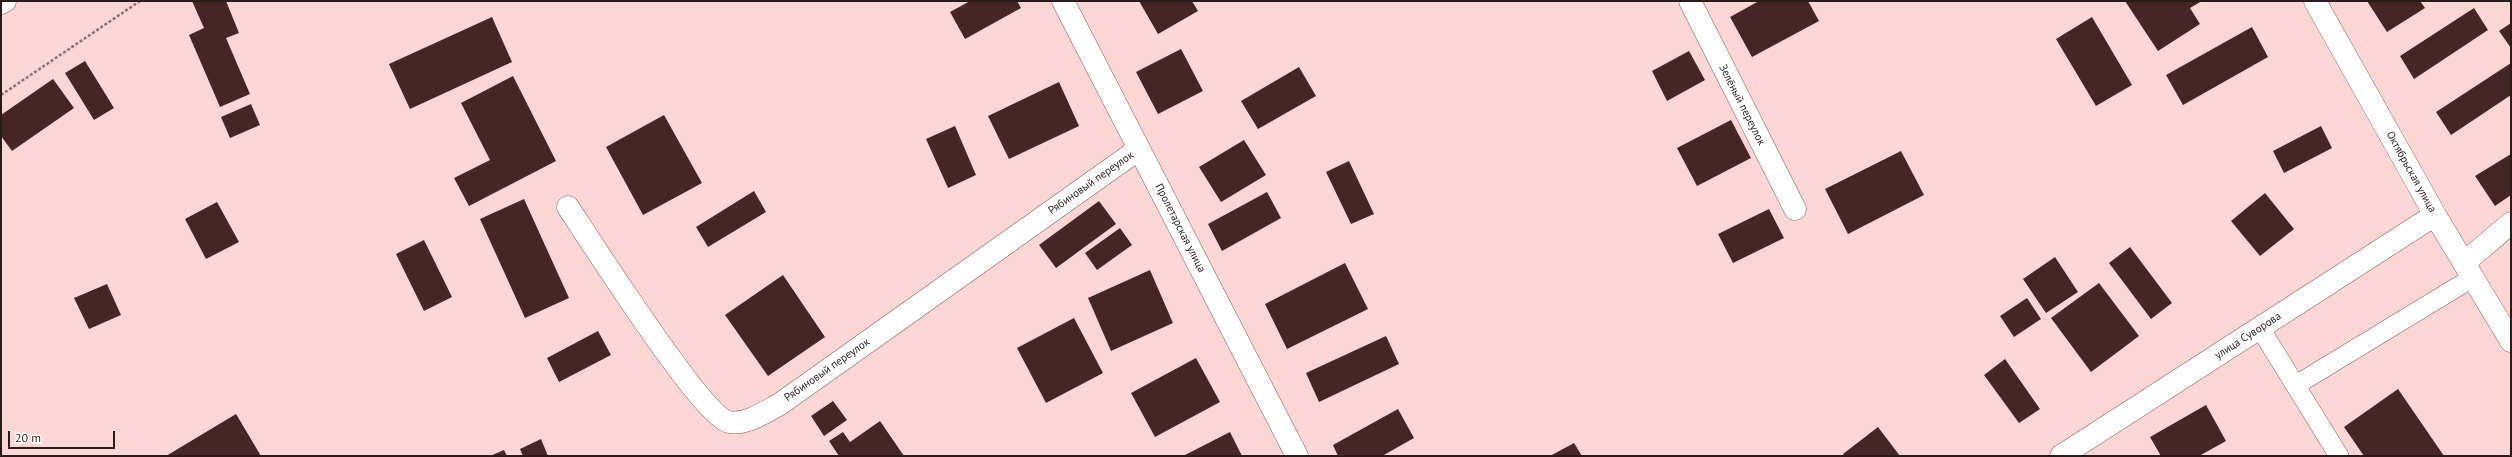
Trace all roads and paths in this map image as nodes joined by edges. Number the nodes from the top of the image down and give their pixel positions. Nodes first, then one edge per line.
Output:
1 (5, 1) edge
2 (140, 1) edge
3 (1063, 1) edge
4 (1690, 1) edge
5 (2315, 1) edge
6 (1, 4) edge
7 (1, 95) edge
8 (1140, 149) junction
9 (568, 207) dead end
10 (1795, 209) dead end
11 (2435, 215) junction
12 (2511, 223) edge
13 (2468, 270) junction
14 (2260, 328) junction
15 (2511, 342) edge
16 (2296, 384) junction
17 (1297, 456) edge
18 (2061, 456) edge
19 (2339, 456) edge

1 - 6 street
2 - 7 path
3 - 8 street, Пролетарская улица
4 - 10 street, Зелёный переулок
5 - 11 street, Октябрьская улица
8 - 9 street, Рябиновый переулок
8 - 17 street, Пролетарская улица
11 - 13 street, Октябрьская улица
11 - 14 street, улица Суворова
12 - 13 street
13 - 15 street, Октябрьская улица
13 - 16 lane
14 - 16 lane
14 - 18 street, улица Суворова
16 - 19 lane

